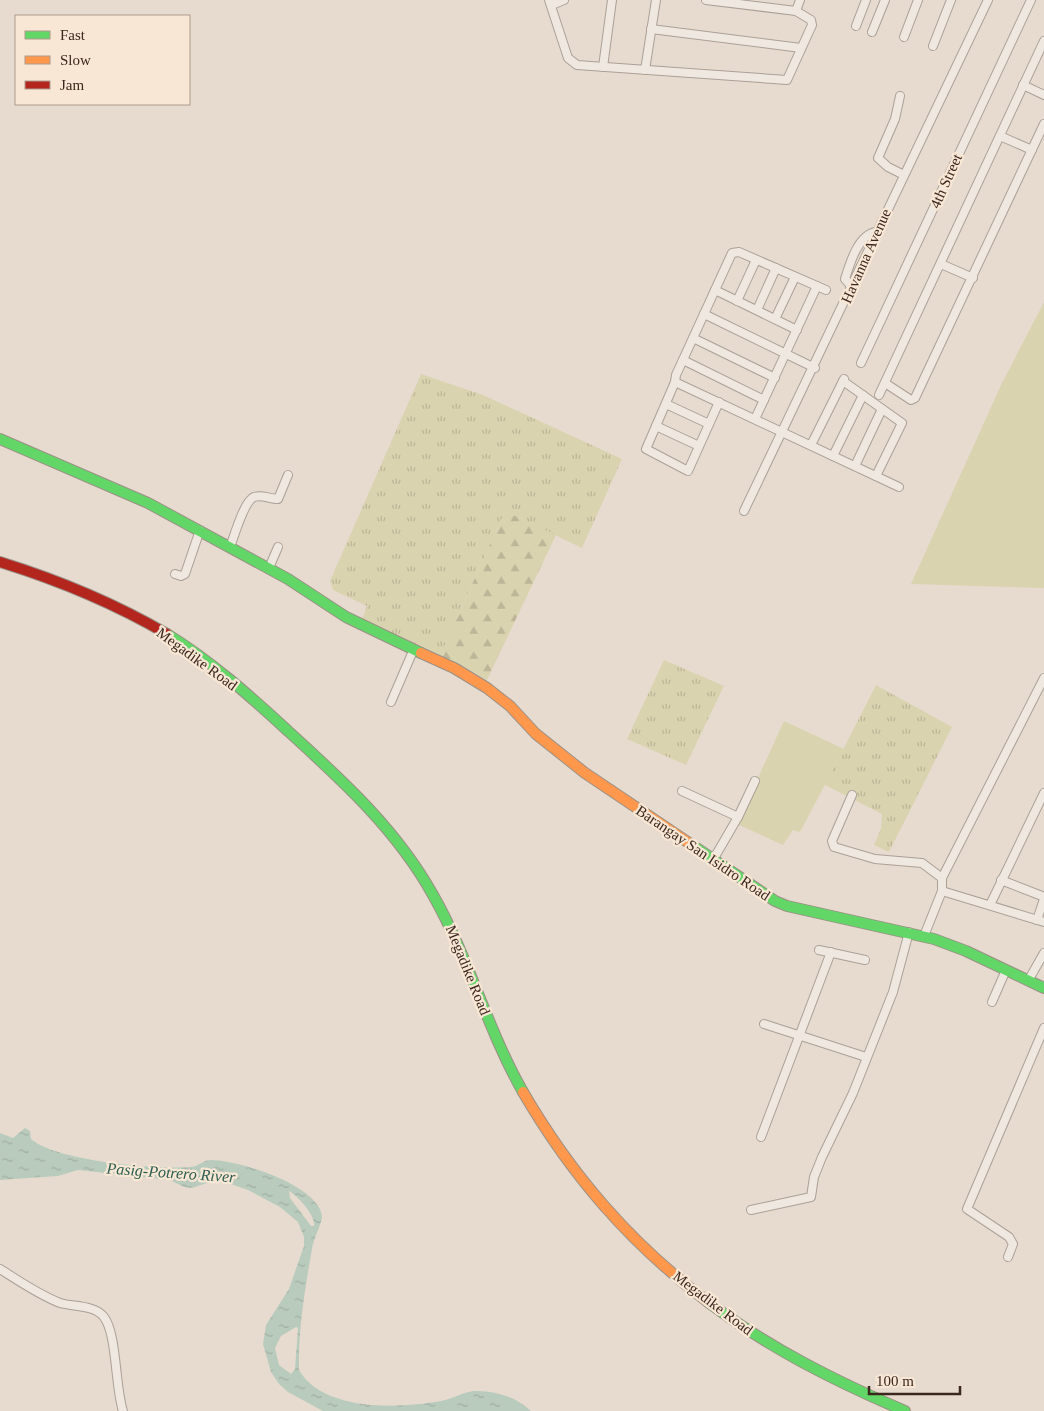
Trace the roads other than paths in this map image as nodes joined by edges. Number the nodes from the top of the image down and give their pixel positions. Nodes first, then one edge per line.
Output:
1 (564, 0) edge
2 (612, 0) edge
3 (656, 0) edge
4 (706, 0) edge
5 (800, 0) edge
6 (866, 0) edge
7 (885, 0) edge
8 (918, 0) edge
9 (951, 0) edge
10 (988, 0) edge
11 (1031, 0) edge
12 (551, 3) edge
13 (796, 11) junction
14 (856, 26) dead end
15 (652, 29) junction
16 (872, 32) dead end
17 (904, 37) dead end
18 (1044, 41) edge
19 (933, 46) dead end
20 (801, 48) junction
21 (603, 67) junction
22 (645, 70) junction
23 (1023, 85) junction
24 (1044, 95) edge
25 (900, 96) dead end
26 (1044, 124) edge
27 (1000, 136) junction
28 (1032, 150) junction
29 (904, 175) junction
30 (756, 260) junction
31 (941, 264) junction
32 (776, 268) junction
33 (795, 277) junction
34 (973, 278) junction
35 (817, 286) junction
36 (715, 290) junction
37 (826, 290) dead end
38 (737, 301) junction
39 (757, 310) junction
40 (704, 314) junction
41 (775, 319) junction
42 (797, 330) junction
43 (693, 338) junction
44 (785, 353) junction
45 (683, 360) junction
46 (861, 363) dead end
47 (815, 368) junction
48 (775, 378) junction
49 (675, 382) junction
50 (885, 383) junction
51 (862, 395) junction
52 (879, 395) dead end
53 (764, 400) junction
54 (719, 402) junction
55 (666, 404) junction
56 (882, 409) junction
57 (755, 419) junction
58 (709, 424) junction
59 (656, 426) junction
60 (783, 433) junction
61 (0, 439) edge
62 (811, 445) junction
63 (699, 446) junction
64 (833, 456) junction
65 (855, 466) junction
66 (288, 475) dead end
67 (876, 476) junction
68 (900, 487) dead end
69 (744, 511) dead end
70 (200, 530) junction
71 (230, 547) junction
72 (278, 547) dead end
73 (0, 562) edge
74 (269, 568) junction
75 (175, 574) dead end
76 (413, 651) junction
77 (1044, 678) edge
78 (391, 702) dead end
79 (755, 781) dead end
80 (682, 791) dead end
81 (1044, 792) edge
82 (852, 794) dead end
83 (738, 817) junction
84 (713, 860) junction
85 (942, 878) junction
86 (1001, 880) junction
87 (942, 891) junction
88 (990, 905) junction
89 (1040, 921) edge
90 (909, 932) junction
91 (924, 936) junction
92 (819, 950) dead end
93 (831, 952) junction
94 (1044, 952) edge
95 (865, 960) dead end
96 (1006, 970) junction
97 (1028, 981) junction
98 (1044, 988) edge
99 (992, 1002) dead end
100 (764, 1024) dead end
101 (1044, 1028) edge
102 (799, 1036) junction
103 (866, 1057) junction
104 (761, 1137) dead end
105 (751, 1210) dead end
106 (1008, 1257) dead end
107 (0, 1269) edge
108 (123, 1411) edge
109 (905, 1411) edge

1 - 12 street
2 - 21 street
3 - 15 street
4 - 13 street
5 - 13 street
6 - 14 street
7 - 16 street
8 - 17 street
9 - 19 street
10 - 29 street, Havanna Avenue
11 - 46 street, 4th Street
12 - 21 street
13 - 20 street
15 - 20 street
15 - 22 street
18 - 23 street
20 - 22 street
21 - 22 street
23 - 24 street
23 - 27 street
25 - 29 street
26 - 28 street
27 - 28 street
27 - 31 street
28 - 34 street
29 - 47 street, Havanna Avenue
30 - 32 street
30 - 36 street
30 - 38 street
31 - 34 street
31 - 50 street
32 - 33 street
32 - 39 street
33 - 35 street
33 - 41 street
34 - 50 street
35 - 37 street
35 - 42 street
36 - 38 street
36 - 40 street
38 - 39 street
39 - 41 street
40 - 43 street
40 - 44 street
41 - 42 street
42 - 44 street
43 - 45 street
43 - 48 street
44 - 47 street
44 - 48 street
45 - 49 street
45 - 53 street
47 - 60 street, Havanna Avenue
48 - 53 street
49 - 54 street
49 - 55 street
50 - 52 street
51 - 56 street
51 - 62 street
51 - 64 street
53 - 57 street
54 - 57 street
54 - 58 street
55 - 58 street
55 - 59 street
56 - 65 street
56 - 67 street
57 - 60 street
58 - 63 street
59 - 63 street
59 - 63 street
60 - 62 street
60 - 69 street, Havanna Avenue
61 - 70 main road, Barangay San Isidro Road
62 - 64 street
64 - 65 street
65 - 67 street
66 - 71 street
67 - 68 street
70 - 71 main road, Barangay San Isidro Road
70 - 75 street
71 - 74 main road, Barangay San Isidro Road
72 - 74 street
73 - 109 main road, Megadike Road
74 - 76 main road, Barangay San Isidro Road
76 - 78 street
76 - 84 main road, Barangay San Isidro Road
77 - 85 street
79 - 83 street
80 - 83 street
81 - 86 street
82 - 85 street
83 - 84 street
84 - 90 main road, Barangay San Isidro Road
85 - 87 street
86 - 88 street
86 - 89 street
87 - 88 street
87 - 91 street
88 - 89 street
90 - 91 main road, Barangay San Isidro Road
90 - 103 street
91 - 96 main road, Barangay San Isidro Road
92 - 93 street
93 - 95 street
93 - 102 street
94 - 97 street
96 - 97 main road, Barangay San Isidro Road
96 - 99 street
97 - 98 main road, Barangay San Isidro Road
100 - 102 street
101 - 106 street
102 - 103 street
102 - 104 street
103 - 105 street
107 - 108 street

